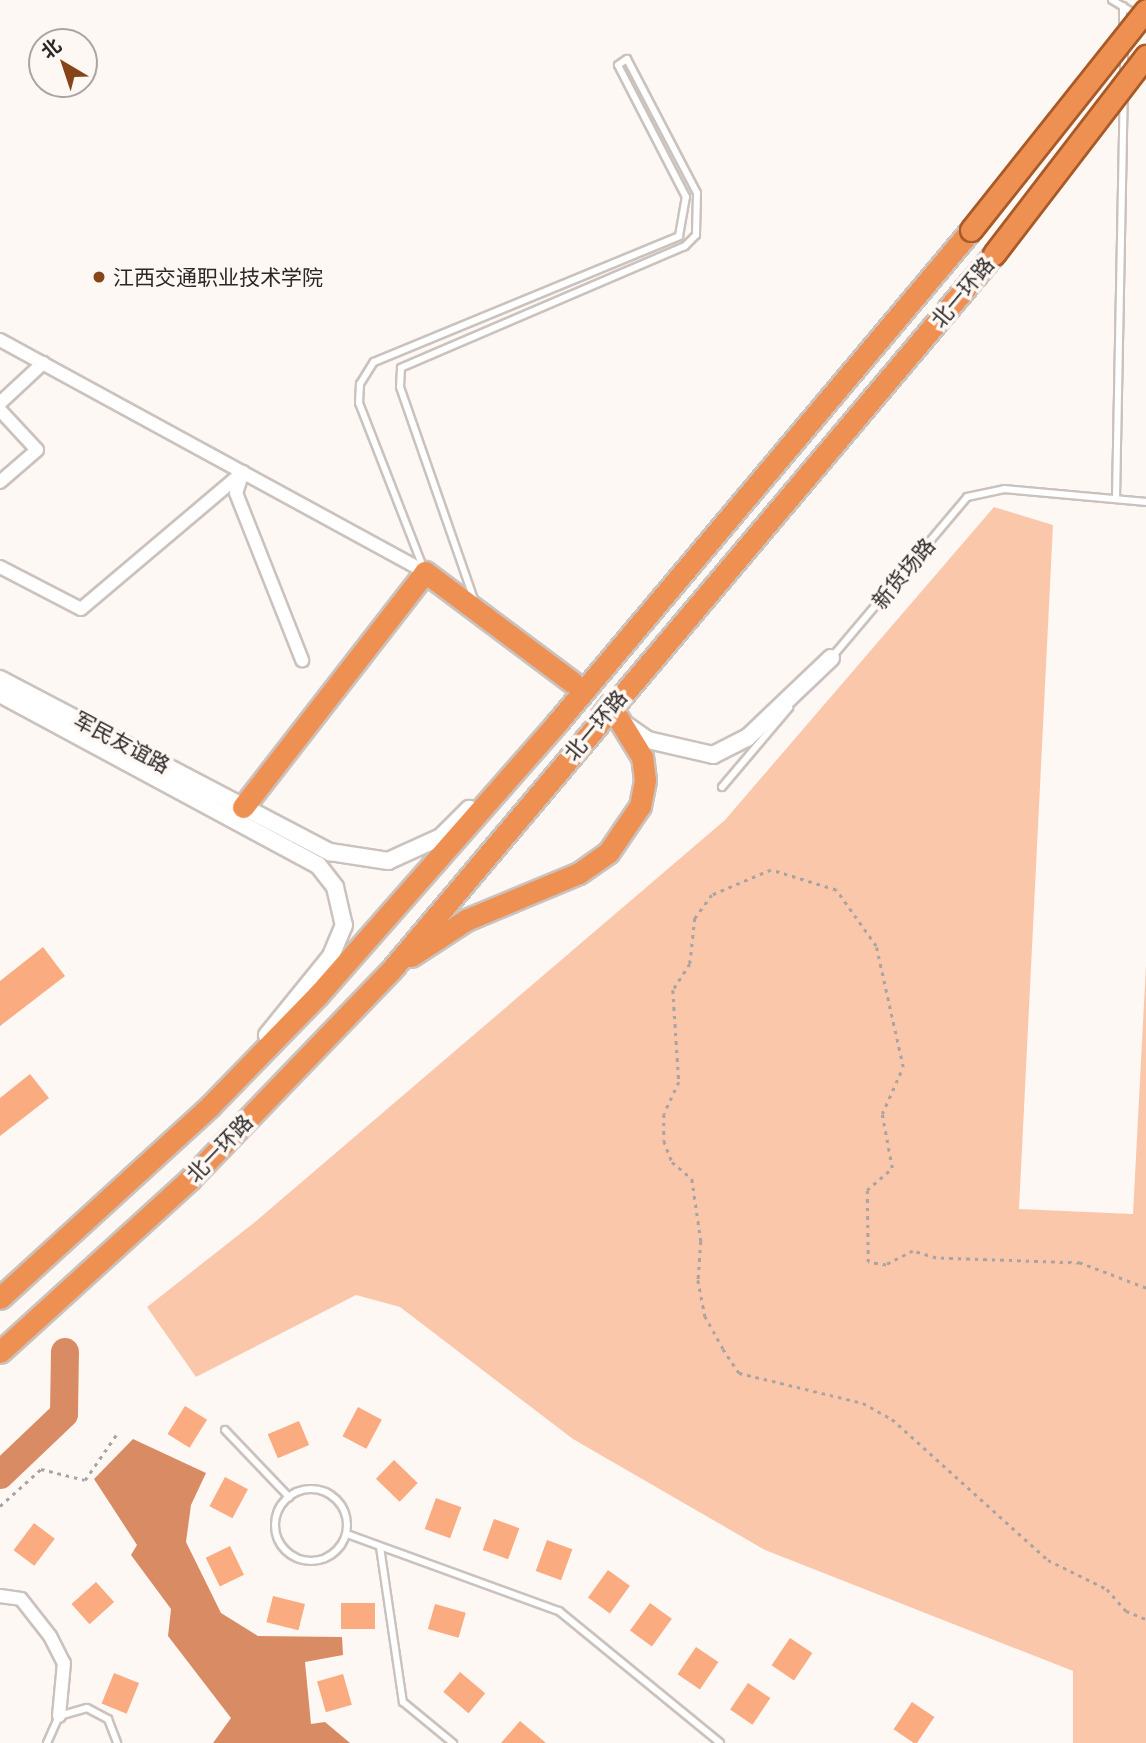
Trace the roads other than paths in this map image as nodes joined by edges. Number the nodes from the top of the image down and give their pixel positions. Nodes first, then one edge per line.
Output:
1 (1112, 0) edge
2 (1123, 6) junction
3 (1146, 10) edge
4 (1146, 20) edge
5 (1146, 56) edge
6 (0, 340) edge
7 (43, 363) junction
8 (0, 402) edge
9 (0, 410) edge
10 (243, 472) junction
11 (0, 482) edge
12 (1116, 498) junction
13 (1146, 502) edge
14 (0, 567) edge
15 (425, 572) junction
16 (479, 612) junction
17 (831, 658) junction
18 (302, 660) dead end
19 (0, 678) edge
20 (572, 682) tunnel mouth
21 (0, 694) edge
22 (618, 718) joint
23 (556, 724) junction
24 (722, 787) dead end
25 (237, 812) junction
26 (392, 969) junction
27 (210, 1106) junction
28 (0, 1298) edge
29 (0, 1352) edge
30 (225, 1430) dead end
31 (289, 1497) junction
32 (346, 1534) junction
33 (380, 1546) junction
34 (0, 1596) edge
35 (60, 1716) junction
36 (47, 1743) edge
37 (117, 1743) edge
38 (453, 1743) edge
39 (720, 1743) edge

1 - 2 lane
2 - 4 lane
2 - 12 lane
3 - 23 highway, 北一环路, bridge
5 - 26 highway, 北一环路, bridge
6 - 7 street
7 - 8 street
7 - 10 street
9 - 11 street
10 - 14 street
10 - 15 street
10 - 18 street
12 - 13 lane, 新货场路
12 - 17 lane, 新货场路
15 - 16 highway
15 - 16 lane
15 - 25 highway
16 - 20 highway
17 - 22 street
17 - 24 lane, 新货场路
19 - 25 street, 军民友谊路
21 - 25 street, 军民友谊路
22 - 26 highway
23 - 25 street
23 - 27 highway, 北一环路
25 - 27 street
26 - 29 highway, 北一环路
27 - 28 highway, 北一环路
30 - 31 lane
31 - 32 lane
31 - 32 lane
32 - 33 lane
33 - 38 lane
33 - 39 lane
34 - 35 street
35 - 36 lane
35 - 37 lane

